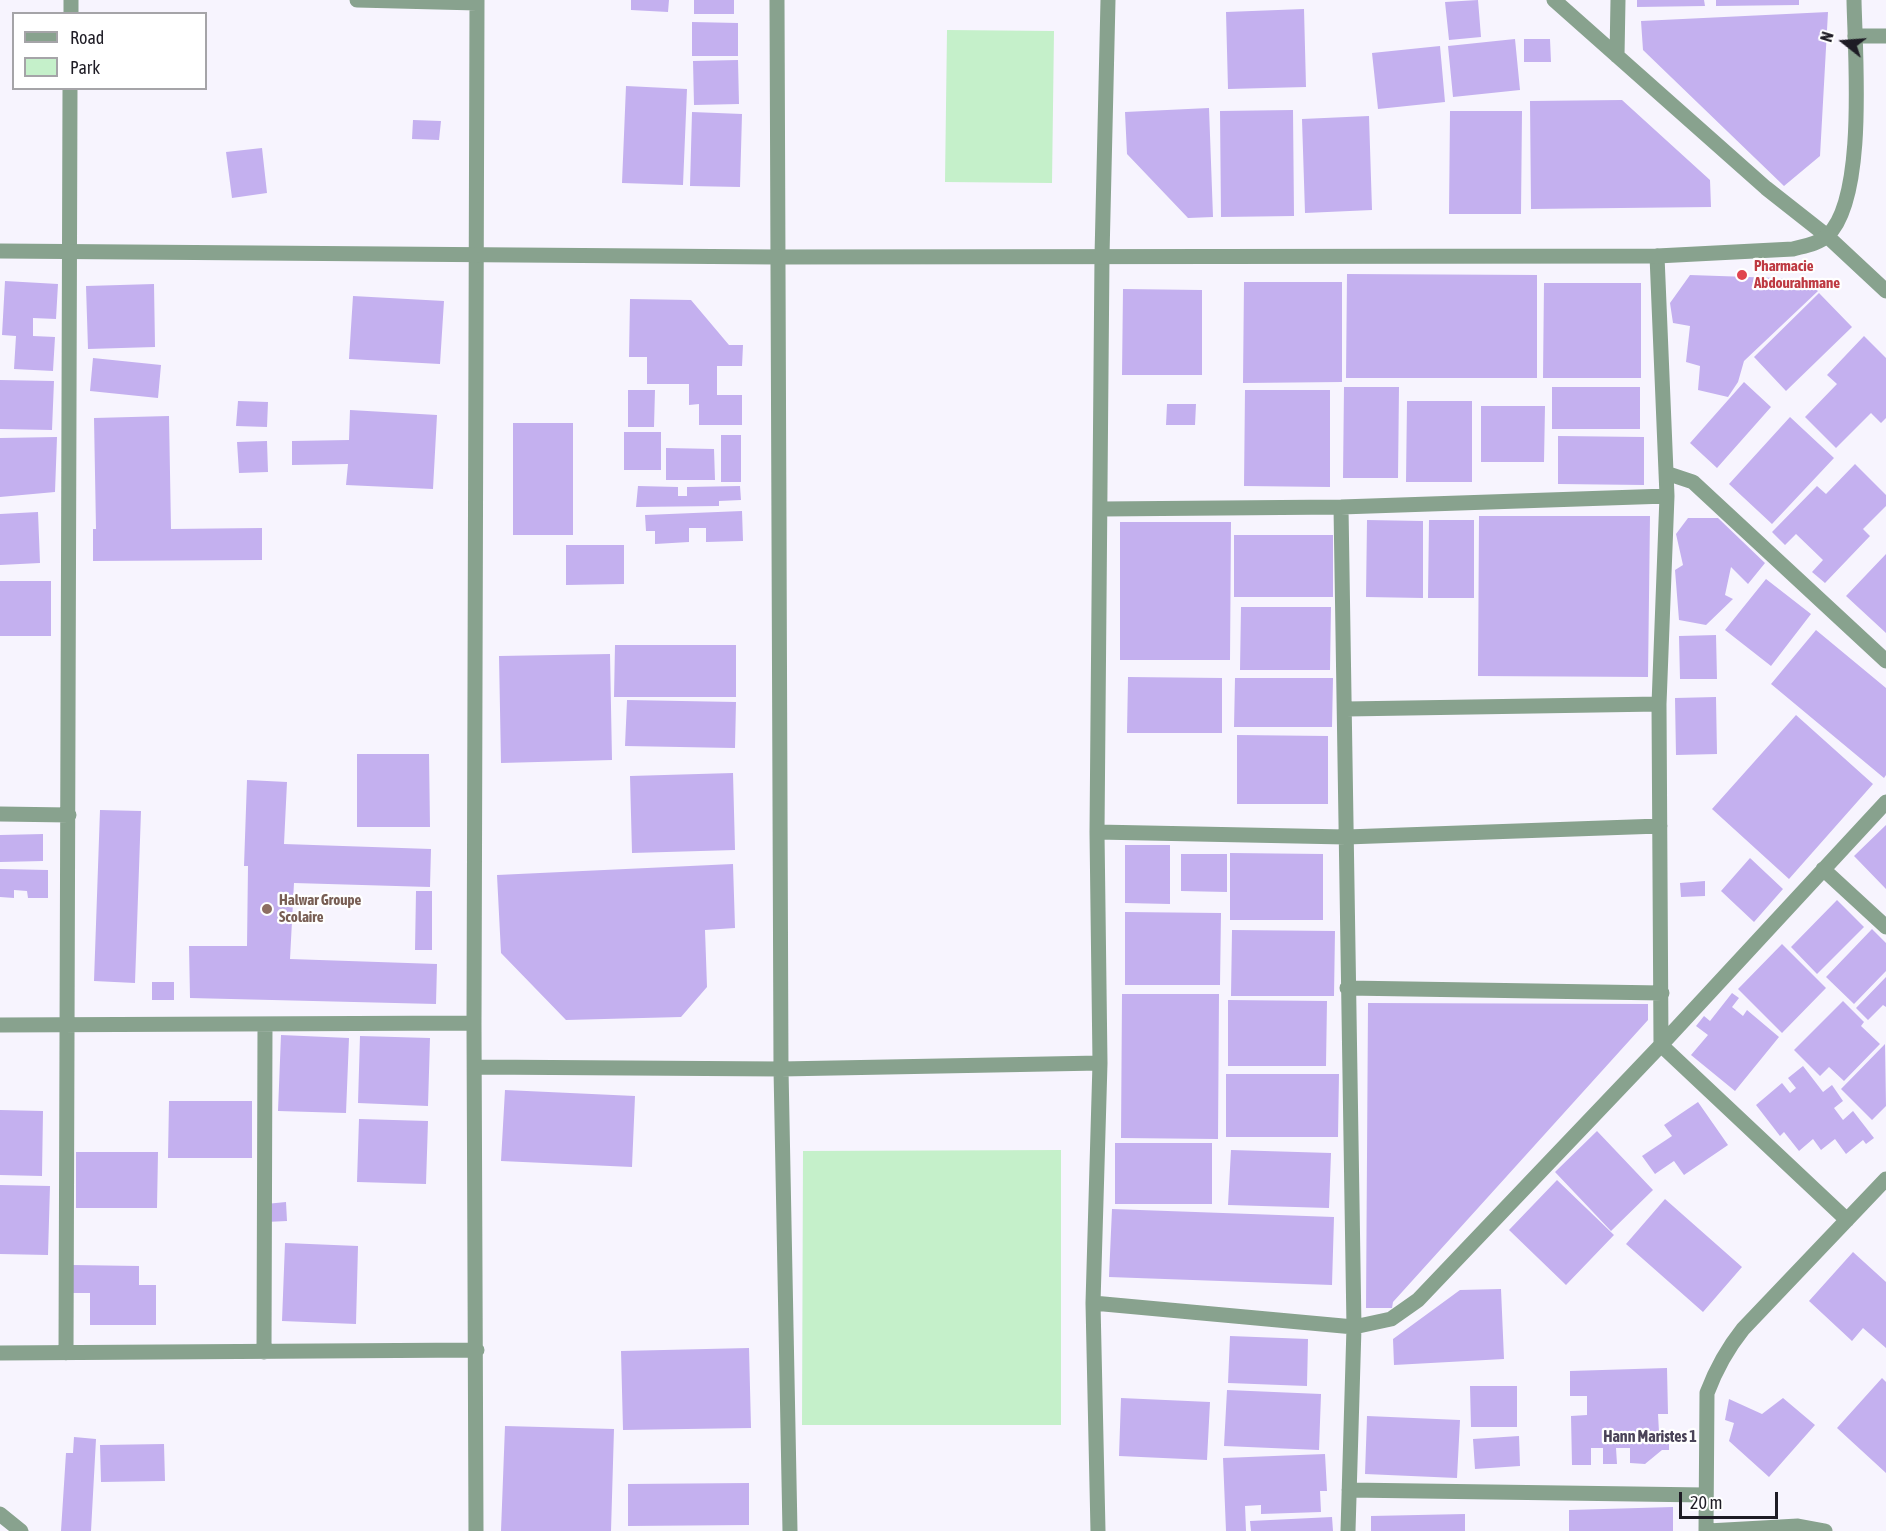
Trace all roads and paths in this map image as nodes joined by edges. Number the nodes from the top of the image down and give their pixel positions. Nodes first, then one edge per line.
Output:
1 (357, 0) edge
2 (777, 0) edge
3 (1108, 0) edge
4 (1554, 0) edge
5 (1618, 0) edge
6 (1854, 0) edge
7 (477, 2) edge
8 (1855, 36) junction
9 (1886, 36) edge
10 (1617, 56) junction
11 (70, 90) edge
12 (1827, 236) junction
13 (0, 251) edge
14 (69, 251) junction
15 (477, 255) junction
16 (1102, 256) junction
17 (1657, 256) junction
18 (776, 257) junction
19 (1886, 291) edge
20 (1666, 473) junction
21 (1666, 496) junction
22 (1341, 507) junction
23 (1101, 509) junction
24 (1886, 660) edge
25 (1659, 704) junction
26 (1346, 709) junction
27 (1886, 802) edge
28 (0, 814) edge
29 (69, 814) junction
30 (1660, 826) junction
31 (1097, 832) junction
32 (1346, 837) junction
33 (1823, 869) junction
34 (1886, 927) edge
35 (1347, 988) junction
36 (1662, 993) junction
37 (474, 1023) junction
38 (265, 1024) junction
39 (0, 1025) edge
40 (69, 1025) junction
41 (1661, 1044) junction
42 (1100, 1063) junction
43 (476, 1067) junction
44 (781, 1069) junction
45 (1886, 1179) edge
46 (1847, 1220) junction
47 (1093, 1303) junction
48 (1354, 1327) junction
49 (477, 1350) junction
50 (264, 1352) junction
51 (0, 1353) edge
52 (66, 1353) junction
53 (1349, 1490) junction
54 (1705, 1495) junction
55 (0, 1514) edge
56 (21, 1531) edge
57 (476, 1531) edge
58 (790, 1531) edge
59 (1098, 1531) edge
60 (1348, 1531) edge
61 (1707, 1531) edge
62 (1825, 1531) edge

1 - 7 street
2 - 18 street
3 - 16 street
4 - 10 street
5 - 10 street
6 - 8 street
7 - 15 street
8 - 9 street
8 - 12 street
10 - 12 street
11 - 14 street
12 - 17 street
12 - 19 street
13 - 14 street
14 - 15 street
14 - 29 street
15 - 18 street
15 - 37 street
16 - 17 street
16 - 18 street
16 - 23 street
17 - 20 street
18 - 44 street
20 - 21 street
20 - 24 street
21 - 22 street
21 - 25 street
22 - 23 street
22 - 26 street
23 - 31 street
25 - 26 street
25 - 30 street
26 - 32 street
27 - 33 street
28 - 29 street
29 - 40 street
30 - 32 street
30 - 36 street
31 - 32 street
31 - 42 street
32 - 35 street
33 - 34 street
33 - 41 street
35 - 36 street
35 - 48 street
36 - 41 street
37 - 38 street
37 - 43 street
38 - 40 street
38 - 50 street
39 - 40 street
40 - 52 street
41 - 46 street
41 - 48 street
42 - 44 street
42 - 47 street
43 - 44 street
43 - 49 street
44 - 58 street
45 - 46 street
46 - 54 street
47 - 48 street
47 - 59 street
48 - 53 street
49 - 50 street
49 - 57 street
50 - 52 street
51 - 52 street
53 - 54 street
53 - 60 street
54 - 61 street
55 - 56 street
61 - 62 street

